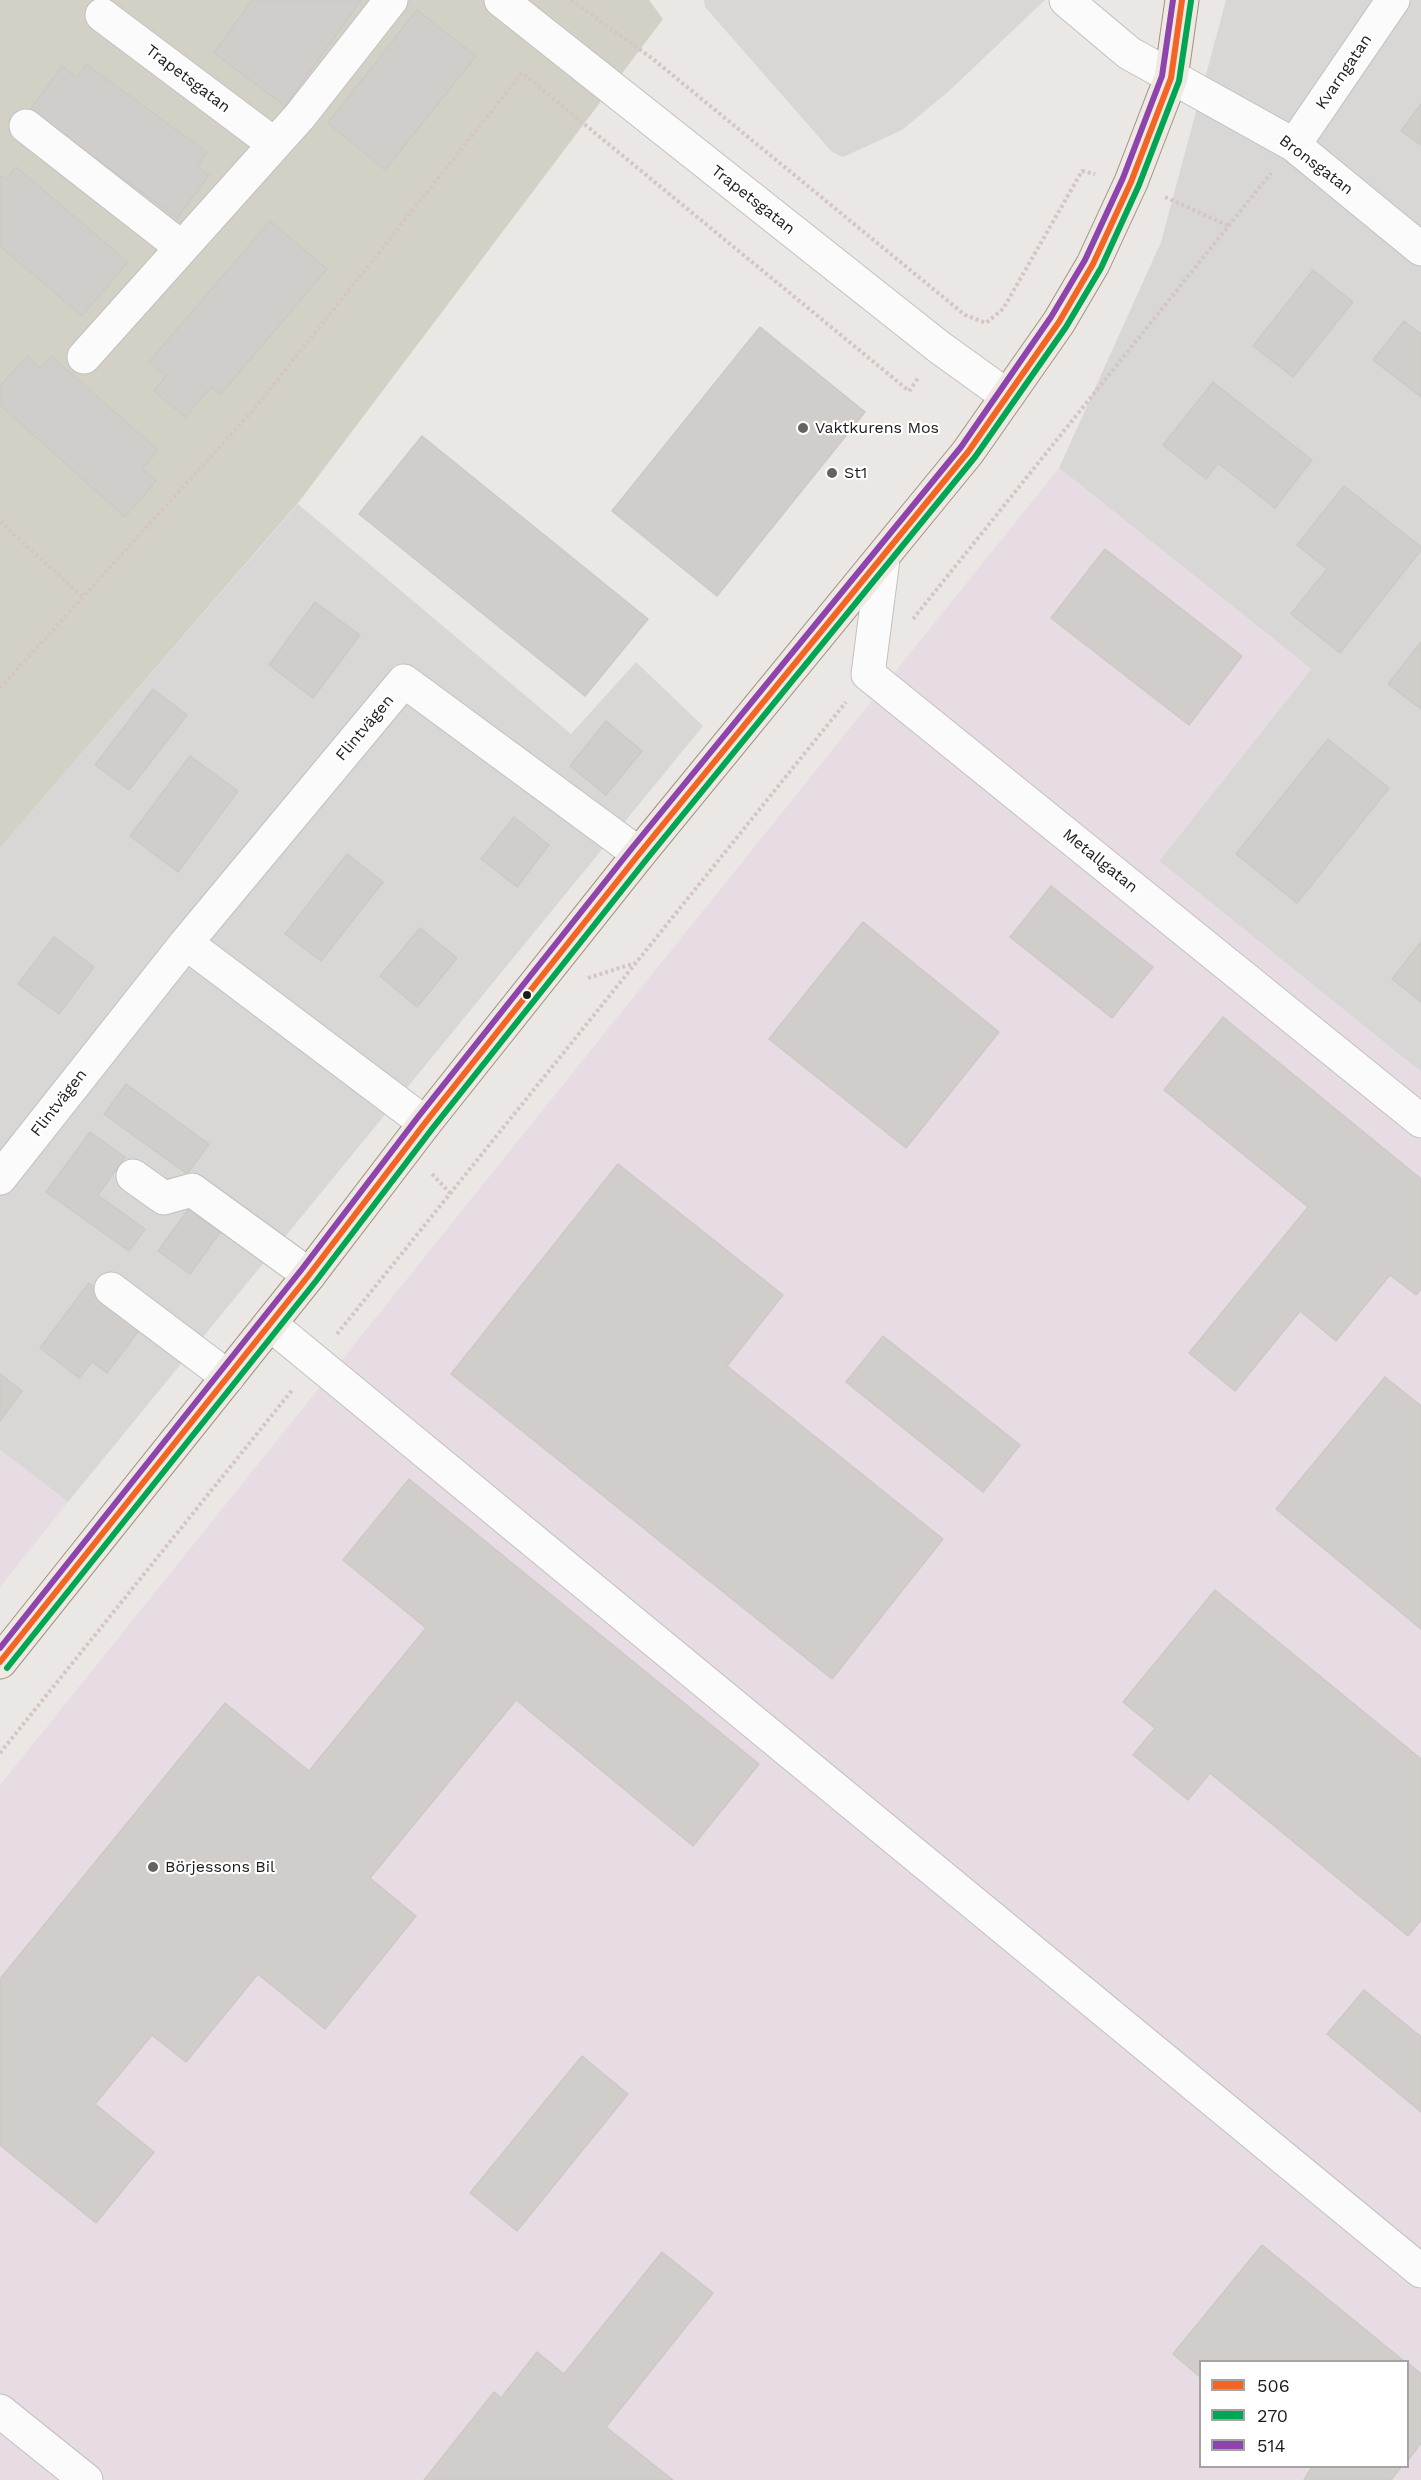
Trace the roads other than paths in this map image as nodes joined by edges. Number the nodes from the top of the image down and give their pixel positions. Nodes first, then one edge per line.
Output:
1 (391, 0) edge
2 (501, 0) edge
3 (1066, 0) edge
4 (1182, 0) edge
5 (1393, 0) edge
6 (102, 15) dead end
7 (1171, 78) junction
8 (26, 126) dead end
9 (274, 144) junction
10 (1294, 145) junction
11 (181, 247) junction
12 (1421, 249) edge
13 (84, 357) dead end
14 (1007, 396) junction
15 (883, 559) junction
16 (639, 854) junction
17 (186, 943) junction
18 (1421, 1121) edge
19 (425, 1123) junction
20 (133, 1176) dead end
21 (0, 1178) edge
22 (309, 1275) junction
23 (111, 1289) dead end
24 (270, 1324) junction
25 (228, 1377) junction
26 (0, 1662) edge
27 (1421, 2271) edge
28 (0, 2411) edge
29 (86, 2480) edge

1 - 9 street
2 - 14 street, Trapetsgatan
3 - 7 street, Bronsgatan
4 - 7 main road
5 - 10 street, Kvarngatan
6 - 9 street, Trapetsgatan
7 - 10 street, Bronsgatan
7 - 14 main road
8 - 11 street
9 - 11 street
10 - 12 street, Bronsgatan
11 - 13 street
14 - 15 main road
15 - 16 main road
15 - 18 street, Metallgatan
16 - 17 street, Flintvägen
16 - 19 main road
17 - 19 street
17 - 21 street, Flintvägen
19 - 22 main road
20 - 22 street
22 - 24 main road
23 - 25 street
24 - 25 main road
24 - 27 street
25 - 26 main road
28 - 29 street

